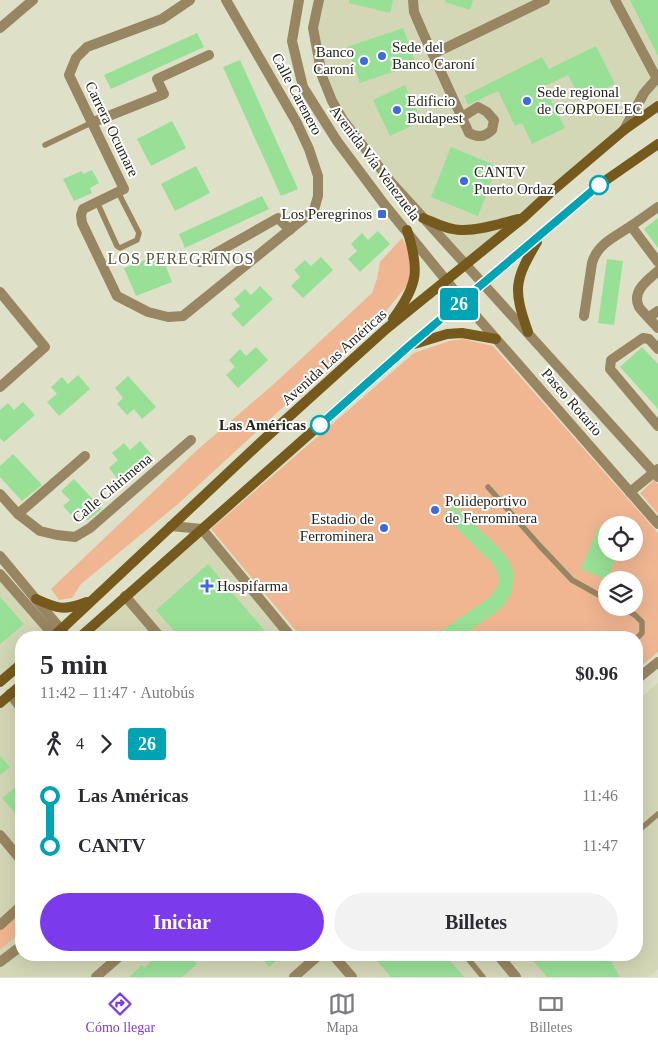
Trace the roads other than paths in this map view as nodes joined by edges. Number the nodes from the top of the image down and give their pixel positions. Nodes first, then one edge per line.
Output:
1 (33, 0) edge
2 (190, 0) edge
3 (226, 0) edge
4 (298, 0) edge
5 (320, 0) edge
6 (413, 0) edge
7 (545, 0) edge
8 (615, 0) edge
9 (0, 28) edge
10 (433, 54) junction
11 (209, 55) dead end
12 (657, 78) edge
13 (658, 106) edge
14 (462, 116) dead end
15 (91, 123) junction
16 (624, 130) junction
17 (658, 144) edge
18 (45, 145) dead end
19 (118, 192) junction
20 (97, 202) junction
21 (658, 206) edge
22 (423, 218) junction
23 (522, 218) junction
24 (631, 226) junction
25 (290, 230) junction
26 (407, 230) junction
27 (540, 235) junction
28 (200, 262) dead end
29 (658, 262) edge
30 (465, 265) junction
31 (658, 271) edge
32 (446, 281) junction
33 (483, 284) junction
34 (0, 292) edge
35 (463, 301) junction
36 (654, 314) edge
37 (584, 316) dead end
38 (658, 328) edge
39 (386, 329) junction
40 (528, 332) junction
41 (496, 339) junction
42 (409, 346) junction
43 (658, 350) edge
44 (0, 387) edge
45 (658, 426) edge
46 (191, 440) dead end
47 (85, 456) dead end
48 (657, 473) edge
49 (488, 487) dead end
50 (630, 492) junction
51 (0, 494) edge
52 (18, 514) junction
53 (658, 524) edge
54 (171, 526) junction
55 (202, 529) junction
56 (0, 556) edge
57 (0, 574) edge
58 (598, 595) edge
59 (125, 596) junction
60 (36, 599) junction
61 (92, 600) junction
62 (636, 616) edge
63 (53, 631) edge
64 (55, 631) edge
65 (63, 631) edge
66 (87, 631) edge
67 (155, 631) edge
68 (286, 631) edge
69 (642, 631) edge
70 (658, 662) edge
71 (15, 669) edge
72 (643, 674) edge
73 (0, 682) edge
74 (15, 690) edge
75 (10, 694) junction
76 (15, 700) edge
77 (0, 703) edge
78 (658, 814) edge
79 (643, 827) edge
80 (0, 835) edge
81 (15, 853) edge
82 (15, 912) edge
83 (0, 925) edge
84 (15, 951) edge
85 (114, 961) edge
86 (312, 961) edge
87 (338, 961) edge
88 (470, 961) edge
89 (503, 961) edge
90 (0, 962) edge
91 (96, 977) edge
92 (294, 977) edge
93 (352, 977) edge
94 (484, 977) edge
95 (516, 977) edge

1 - 9 street
2 - 15 street, Carrera Ocumare
3 - 25 street, Calle Carenero
4 - 26 street, Avenida Vía Venezuela
5 - 22 street, Avenida Vía Venezuela
6 - 10 street
7 - 10 street
8 - 12 street
10 - 14 street
11 - 15 street
12 - 16 street, Avenida Las Américas
13 - 16 main road, Avenida Las Américas
15 - 18 lane
15 - 19 street, Carrera Ocumare
16 - 23 main road, Avenida Las Américas
17 - 27 main road
19 - 20 street, Carrera Ocumare
19 - 20 lane
20 - 25 street, Carrera Ocumare
21 - 24 street
22 - 23 main road
22 - 30 street, Avenida Vía Venezuela
23 - 30 main road, Avenida Las Américas
24 - 29 street
24 - 37 street
25 - 28 street
26 - 32 street, Avenida Vía Venezuela
26 - 39 main road
27 - 33 main road
27 - 40 main road
30 - 32 main road, Avenida Las Américas
30 - 33 street, Avenida Vía Venezuela
31 - 36 street
32 - 35 street, Avenida Vía Venezuela
32 - 39 main road, Avenida Las Américas
33 - 35 main road
33 - 40 street, Paseo Rotario
34 - 44 street
35 - 41 street, Paseo Rotario
35 - 42 main road
36 - 38 street
39 - 54 main road, Avenida Las Américas
40 - 48 street, Paseo Rotario
41 - 42 main road
41 - 50 street, Paseo Rotario
42 - 55 main road
43 - 45 street
46 - 52 street, Calle Chirimena
47 - 52 street
48 - 50 street
49 - 58 lane
50 - 53 street, Paseo Rotario
51 - 52 street, Calle Chirimena
54 - 55 street
54 - 61 main road, Avenida Las Américas
55 - 59 main road
55 - 68 street
56 - 60 street
57 - 63 street
59 - 66 main road
59 - 67 street
60 - 61 main road
60 - 64 street
61 - 65 main road, Avenida Las Américas
62 - 69 lane
70 - 72 street
71 - 73 main road
74 - 75 main road
75 - 76 street
75 - 77 main road
78 - 79 lane
80 - 81 street
82 - 83 street
84 - 90 street
85 - 91 street
86 - 92 street
87 - 93 street
88 - 94 lane
89 - 95 street

